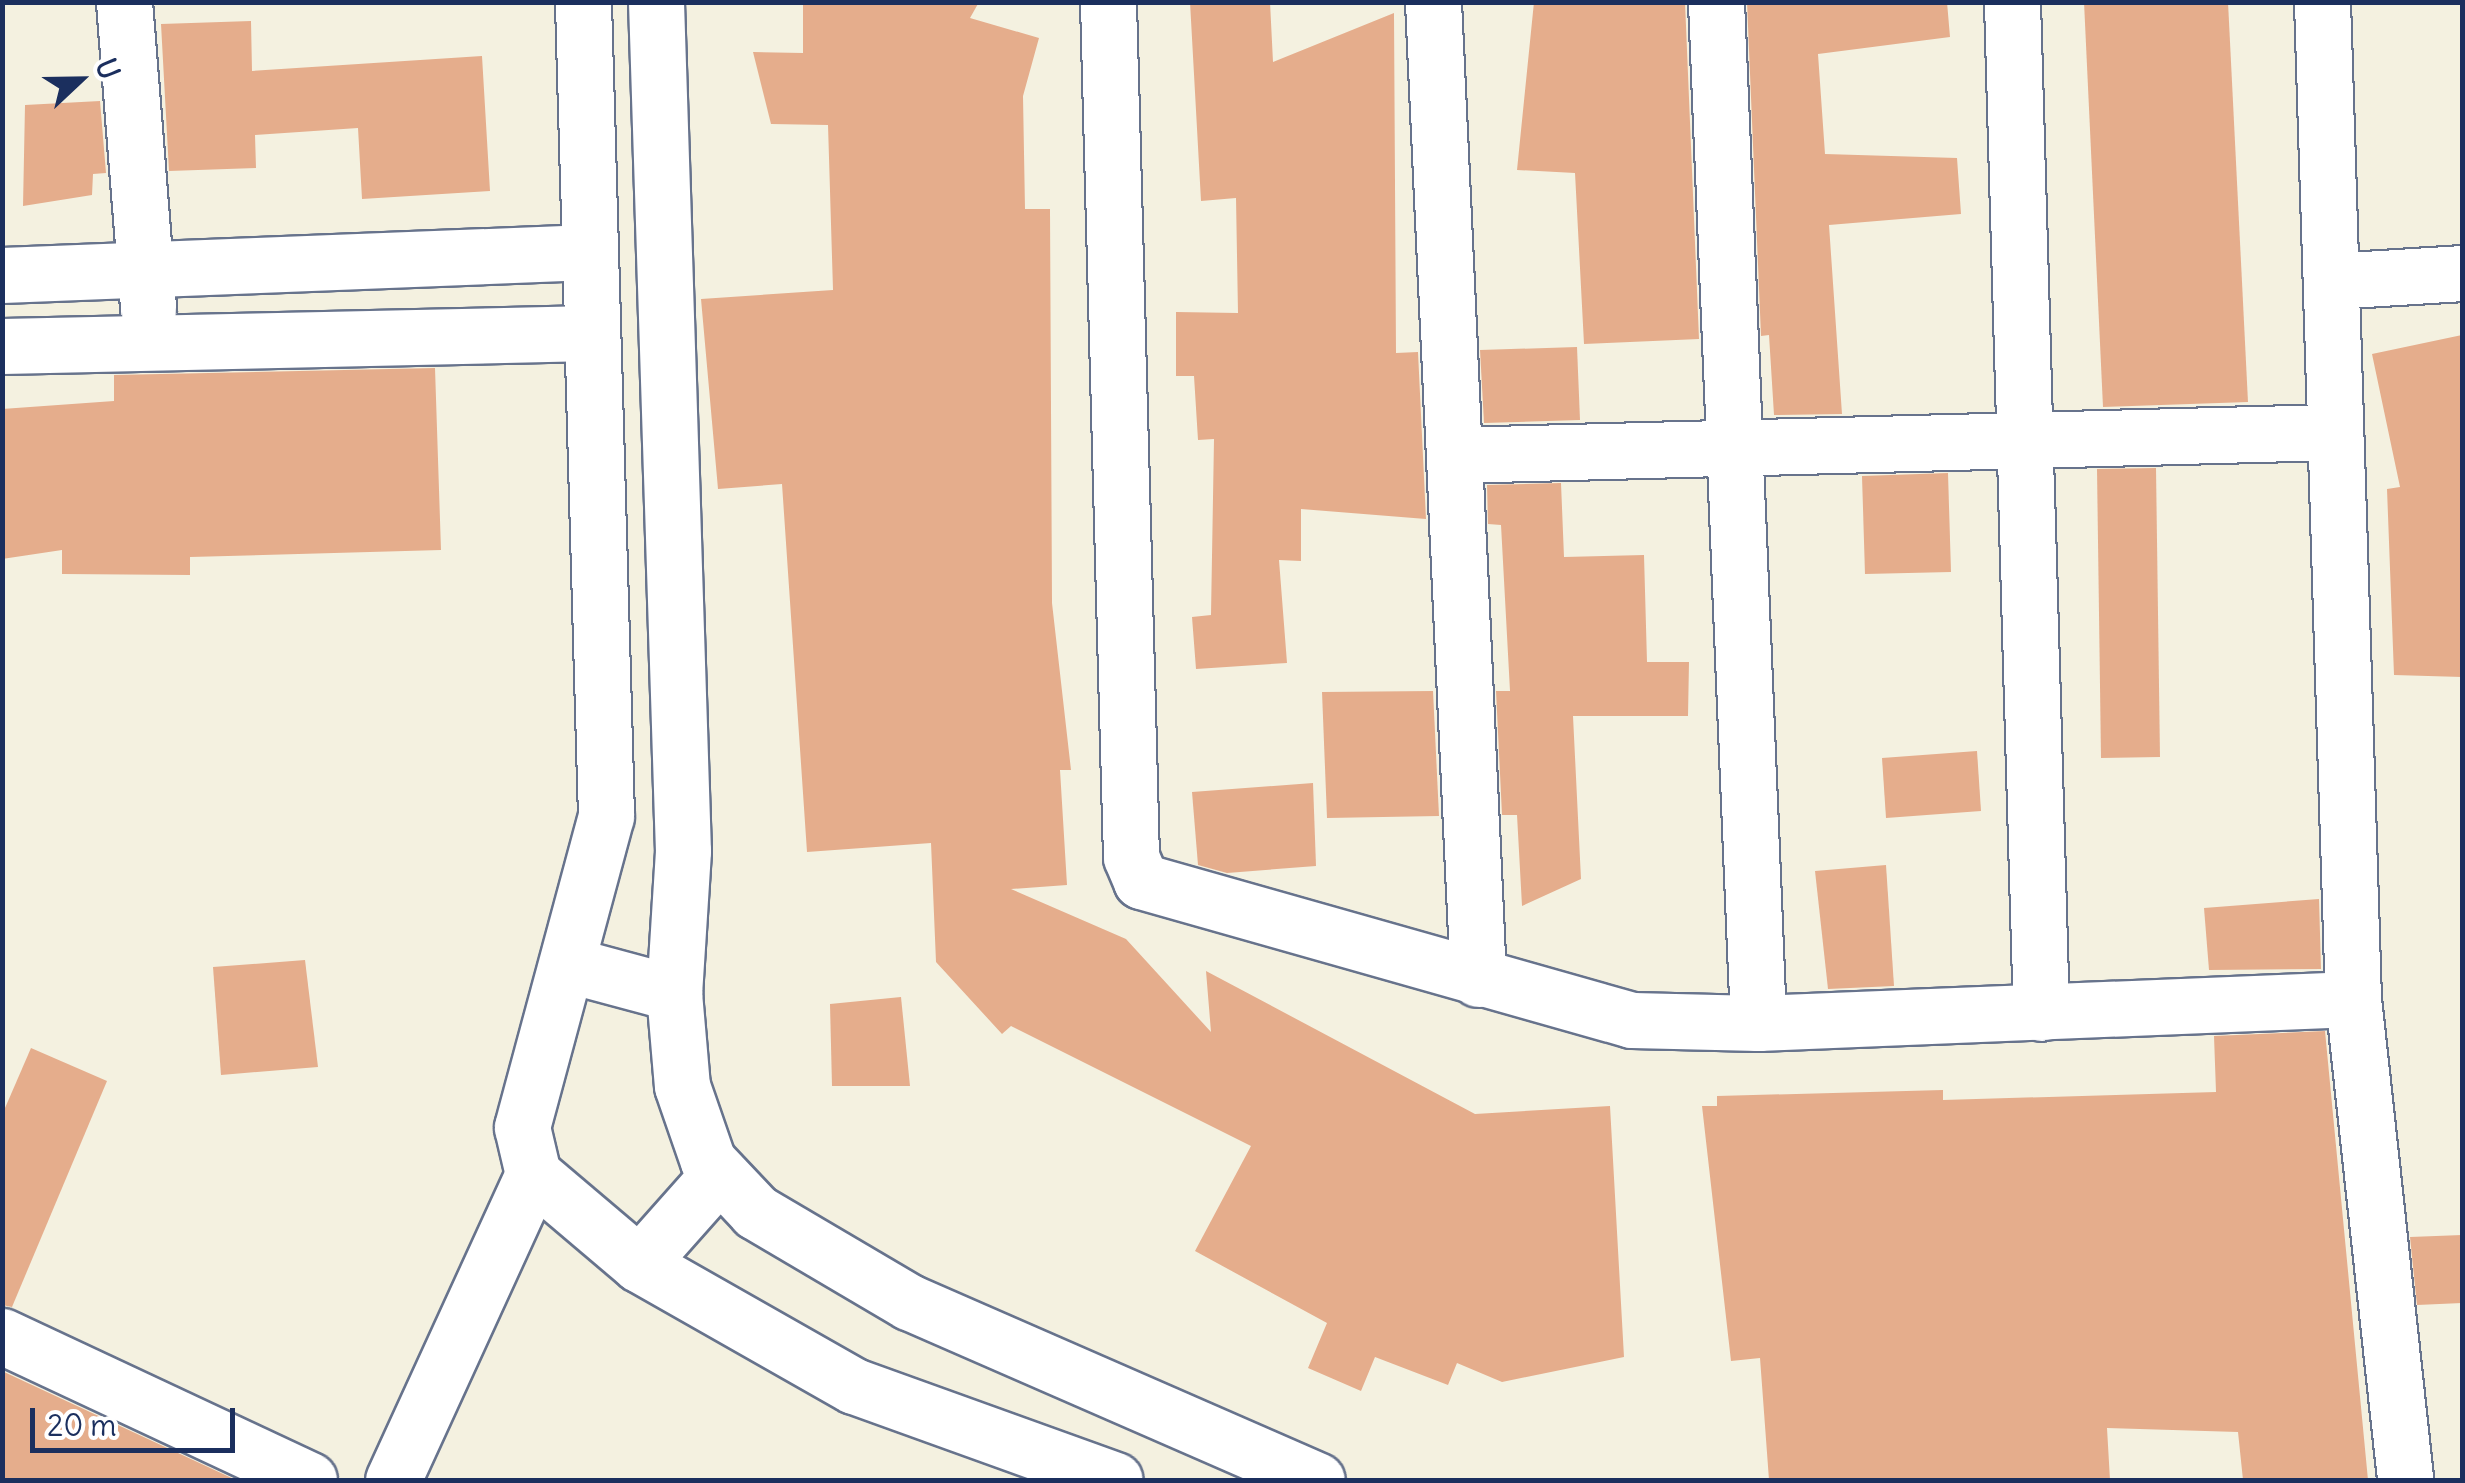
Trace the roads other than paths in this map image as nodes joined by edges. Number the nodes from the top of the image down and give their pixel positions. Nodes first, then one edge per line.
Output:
1 (124, 2) edge
2 (583, 2) edge
3 (656, 2) edge
4 (1108, 2) edge
5 (1433, 2) edge
6 (1716, 2) edge
7 (2012, 2) edge
8 (2322, 2) edge
9 (589, 252) junction
10 (144, 272) junction
11 (2462, 273) edge
12 (2, 274) edge
13 (2332, 281) junction
14 (591, 333) junction
15 (151, 342) junction
16 (2, 346) edge
17 (2333, 432) junction
18 (2024, 441) junction
19 (1734, 448) junction
20 (1454, 454) junction
21 (570, 965) junction
22 (1478, 979) junction
23 (674, 992) junction
24 (2353, 999) junction
25 (2041, 1013) junction
26 (1758, 1023) junction
27 (533, 1174) junction
28 (719, 1174) junction
29 (639, 1264) junction
30 (2, 1336) edge
31 (310, 1480) edge
32 (392, 1480) edge
33 (1115, 1480) edge
34 (1317, 1480) edge
35 (2405, 1480) edge

1 - 10 street
2 - 9 street
3 - 23 street
4 - 22 street
5 - 20 street
6 - 19 street
7 - 18 street
8 - 13 street
9 - 10 street
9 - 14 street
10 - 12 street
10 - 15 street
11 - 13 street
13 - 17 street
14 - 15 street
14 - 21 street
15 - 16 street
17 - 18 street
17 - 24 street
18 - 19 street
18 - 25 street
19 - 20 street
19 - 26 street
20 - 22 street
21 - 23 street
21 - 27 street
22 - 26 street
23 - 28 street
24 - 25 street
24 - 35 street
25 - 26 street
27 - 29 street
27 - 32 street
28 - 29 street
28 - 34 street
29 - 33 street
30 - 31 street

